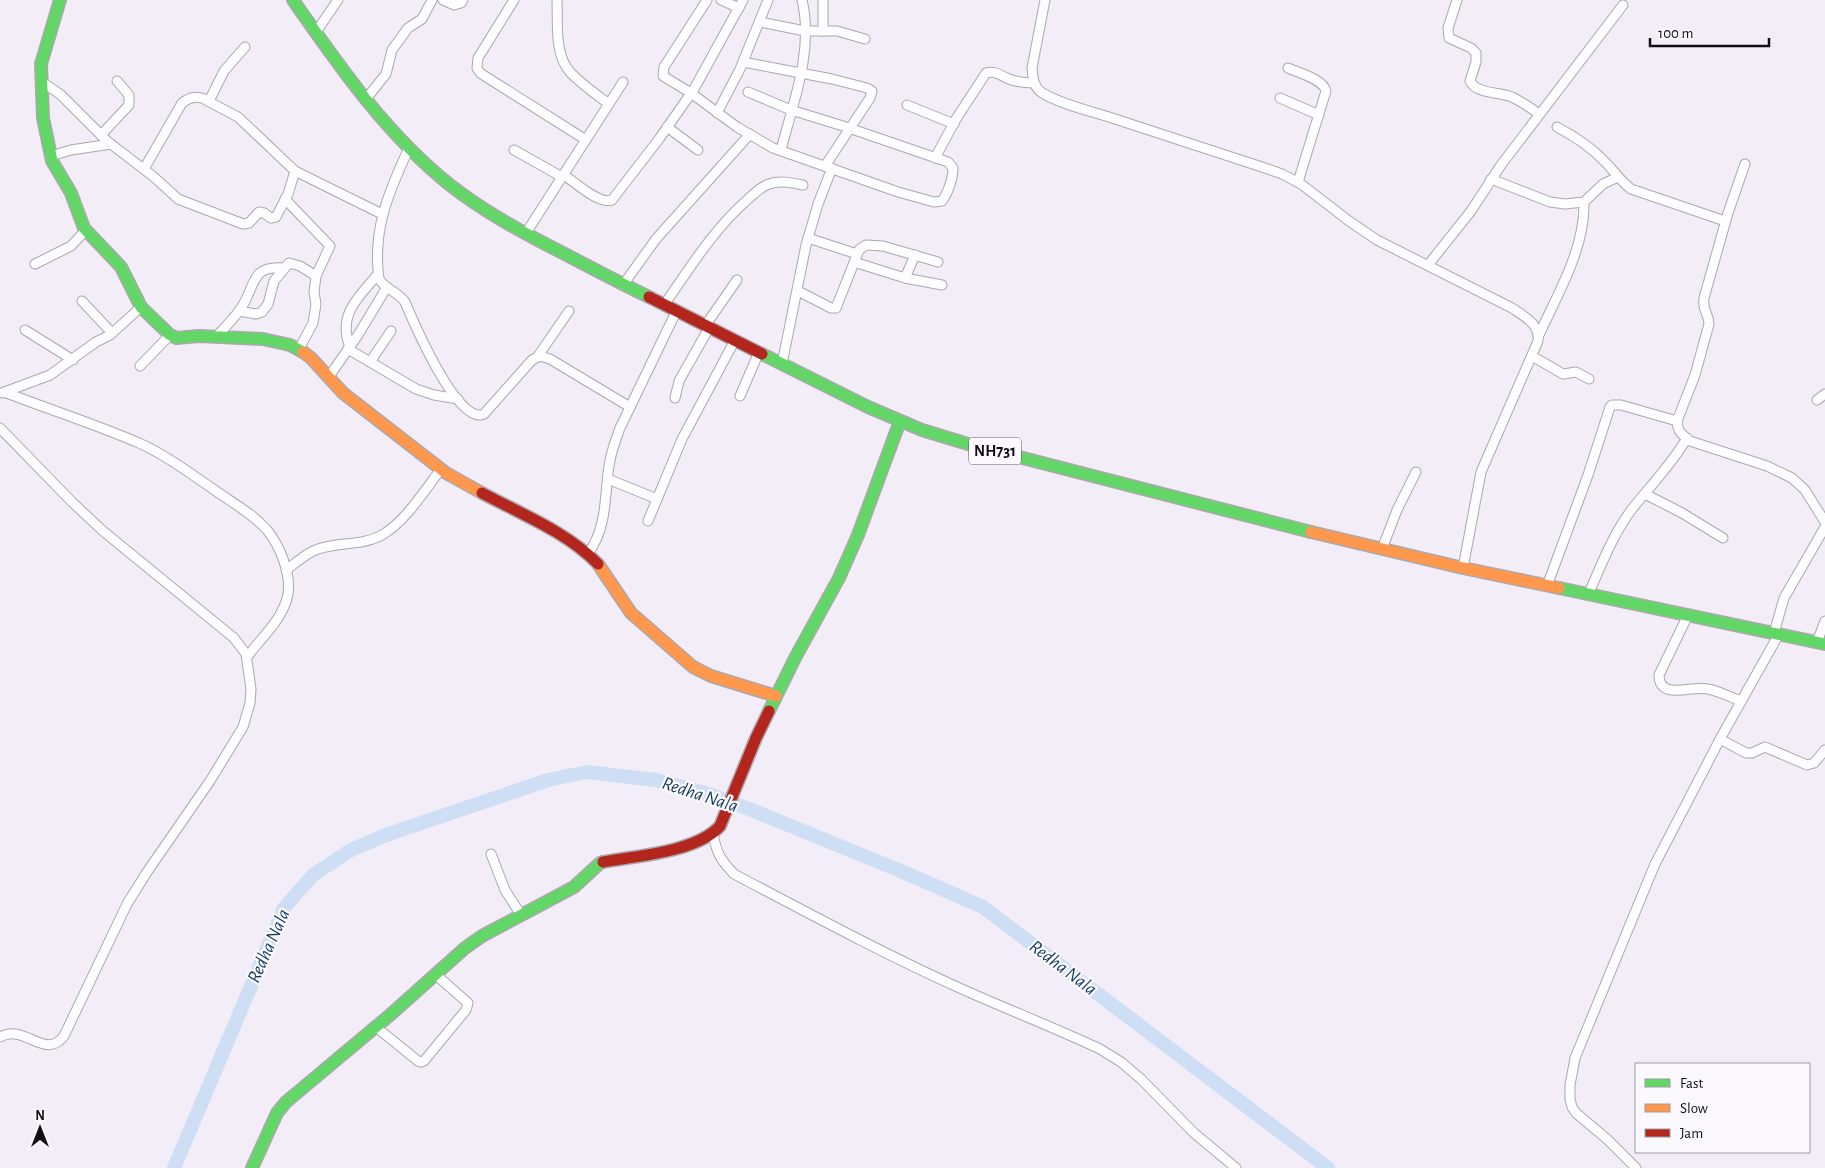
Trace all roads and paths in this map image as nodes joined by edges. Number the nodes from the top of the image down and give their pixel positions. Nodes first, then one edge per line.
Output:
1 (60, 0) edge
2 (293, 0) edge
3 (338, 0) edge
4 (432, 0) edge
5 (442, 0) edge
6 (463, 0) edge
7 (514, 0) edge
8 (557, 0) edge
9 (706, 0) edge
10 (721, 0) edge
11 (768, 0) edge
12 (802, 0) edge
13 (823, 0) edge
14 (1044, 0) edge
15 (1454, 1) edge
16 (741, 4) edge
17 (1623, 5) dead end
18 (760, 22) junction
19 (805, 31) junction
20 (822, 31) junction
21 (316, 32) junction
22 (865, 39) dead end
23 (245, 47) dead end
24 (744, 62) junction
25 (1288, 68) dead end
26 (801, 73) junction
27 (41, 81) junction
28 (117, 81) dead end
29 (623, 82) dead end
30 (1034, 83) junction
31 (748, 92) dead end
32 (691, 93) junction
33 (1280, 98) dead end
34 (366, 99) junction
35 (209, 101) junction
36 (609, 104) junction
37 (907, 105) dead end
38 (791, 110) junction
39 (718, 113) junction
40 (1539, 114) junction
41 (1320, 115) junction
42 (954, 124) junction
43 (667, 127) junction
44 (1557, 127) dead end
45 (850, 128) junction
46 (750, 134) junction
47 (101, 135) junction
48 (586, 140) junction
49 (111, 144) junction
50 (409, 148) junction
51 (514, 150) dead end
52 (698, 150) dead end
53 (781, 150) junction
54 (51, 156) junction
55 (935, 158) junction
56 (1744, 164) dead end
57 (829, 167) junction
58 (144, 169) junction
59 (295, 171) junction
60 (563, 176) junction
61 (1618, 177) junction
62 (1491, 179) junction
63 (1298, 182) junction
64 (803, 185) dead end
65 (285, 199) junction
66 (1584, 202) junction
67 (382, 214) junction
68 (1725, 222) junction
69 (86, 230) junction
70 (526, 233) junction
71 (808, 238) junction
72 (915, 255) junction
73 (856, 258) junction
74 (938, 262) dead end
75 (35, 264) dead end
76 (1428, 265) junction
77 (284, 268) junction
78 (378, 274) junction
79 (316, 276) junction
80 (905, 278) junction
81 (737, 280) dead end
82 (623, 285) junction
83 (942, 285) dead end
84 (387, 287) junction
85 (798, 291) junction
86 (82, 301) dead end
87 (664, 305) junction
88 (142, 307) junction
89 (569, 310) dead end
90 (239, 311) junction
91 (676, 312) junction
92 (707, 327) junction
93 (25, 330) dead end
94 (112, 332) junction
95 (391, 332) dead end
96 (170, 334) junction
97 (1539, 335) junction
98 (216, 337) junction
99 (735, 340) junction
100 (349, 348) junction
101 (299, 349) junction
102 (759, 352) junction
103 (538, 356) junction
104 (1532, 356) junction
105 (72, 360) junction
106 (370, 362) junction
107 (782, 364) junction
108 (140, 366) dead end
109 (328, 378) junction
110 (1589, 378) dead end
111 (2, 393) edge
112 (1825, 394) edge
113 (740, 396) dead end
114 (675, 398) dead end
115 (458, 399) junction
116 (1817, 400) dead end
117 (630, 407) junction
118 (1677, 420) junction
119 (900, 421) junction
120 (0, 428) edge
121 (1687, 438) junction
122 (441, 469) junction
123 (1416, 472) dead end
124 (608, 479) junction
125 (1645, 494) junction
126 (657, 498) junction
127 (648, 521) dead end
128 (1825, 522) edge
129 (1723, 538) dead end
130 (1382, 549) junction
131 (588, 554) junction
132 (1463, 568) junction
133 (286, 570) junction
134 (1547, 586) junction
135 (1588, 595) junction
136 (1688, 615) junction
137 (1825, 621) edge
138 (1776, 633) junction
139 (1821, 643) edge
140 (247, 657) junction
141 (776, 696) junction
142 (1741, 701) junction
143 (1720, 739) junction
144 (1825, 750) edge
145 (714, 834) junction
146 (491, 854) dead end
147 (521, 915) junction
148 (435, 974) junction
149 (376, 1027) junction
150 (0, 1038) edge
151 (252, 1168) edge
152 (1236, 1168) edge
153 (1636, 1168) edge

1 - 27 main road
2 - 21 main road, NH731
3 - 21 street
4 - 34 street
5 - 6 street
7 - 48 street
8 - 36 street
9 - 32 street
10 - 16 street
11 - 18 street
12 - 19 street
13 - 20 street
14 - 30 street
15 - 40 street
16 - 32 street
17 - 40 street
18 - 19 street
18 - 24 street
19 - 20 street
19 - 26 street
20 - 22 street
21 - 34 main road, NH731
23 - 35 street
24 - 26 street
24 - 39 street
25 - 41 street
26 - 38 street
26 - 45 street
27 - 47 street
27 - 54 main road
28 - 47 street
29 - 36 street
30 - 42 street
30 - 63 street
31 - 38 street
32 - 39 street
32 - 43 street
33 - 41 street
34 - 50 main road, NH731
35 - 58 street
35 - 59 street
36 - 48 street
37 - 42 street
38 - 45 street
38 - 53 street
39 - 46 street
40 - 62 street
41 - 63 street
42 - 55 street
43 - 52 street
43 - 60 street
44 - 61 street
45 - 55 street
45 - 57 street
46 - 53 street
46 - 82 street
47 - 49 street
48 - 60 street
49 - 54 street
49 - 58 street
50 - 67 street
50 - 70 main road, NH731
51 - 60 street
53 - 57 street
54 - 69 main road
55 - 57 street
56 - 68 street
57 - 71 street
58 - 65 street
59 - 65 street
59 - 67 street
60 - 70 street
61 - 66 street
61 - 68 street
62 - 66 street
62 - 76 street
63 - 76 street
64 - 87 street
65 - 79 street
66 - 97 street
67 - 78 street
68 - 118 street
69 - 75 street
69 - 88 main road
70 - 82 main road, NH731
71 - 73 street
71 - 85 street
72 - 73 street
72 - 74 street
72 - 80 street
73 - 80 street
73 - 85 street
76 - 97 street
77 - 79 street
77 - 90 street
77 - 90 street
78 - 84 street
78 - 100 street
79 - 101 street
80 - 83 street
81 - 92 street
82 - 87 main road, NH731
84 - 100 street
84 - 115 street
85 - 107 street
86 - 94 street
87 - 91 main road, NH731
88 - 94 street
88 - 96 main road
89 - 103 street
90 - 98 street
91 - 92 main road, NH731
91 - 117 street
92 - 99 main road, NH731
92 - 114 street
93 - 105 street
94 - 105 street
95 - 106 street
96 - 98 main road
96 - 108 street
97 - 104 street
98 - 101 main road
99 - 102 main road, NH731
99 - 126 street
100 - 106 street
100 - 109 street
101 - 109 main road
102 - 107 main road, NH731
102 - 113 street
103 - 115 street
103 - 117 street
104 - 110 street
104 - 132 street
105 - 111 street
106 - 115 street
107 - 119 main road, NH731
109 - 122 main road
111 - 133 street
112 - 116 street
117 - 124 street
118 - 121 street
118 - 134 street
119 - 130 main road, NH731
119 - 141 main road
120 - 140 street
121 - 125 street
121 - 128 street
122 - 131 main road
122 - 133 street
123 - 130 street
124 - 126 street
124 - 131 street
125 - 129 street
125 - 135 street
126 - 127 street
128 - 138 street
130 - 132 main road, NH731
131 - 141 main road
132 - 134 main road, NH731
133 - 140 street
134 - 135 main road, NH731
135 - 136 main road, NH731
136 - 138 main road, NH731
136 - 142 street
137 - 139 street
138 - 139 main road, NH731
138 - 142 street
140 - 150 street
141 - 145 main road
142 - 143 street
143 - 144 street
143 - 153 street
145 - 147 main road
145 - 152 street
146 - 147 street
147 - 148 main road
148 - 149 main road
148 - 149 street
149 - 151 main road

